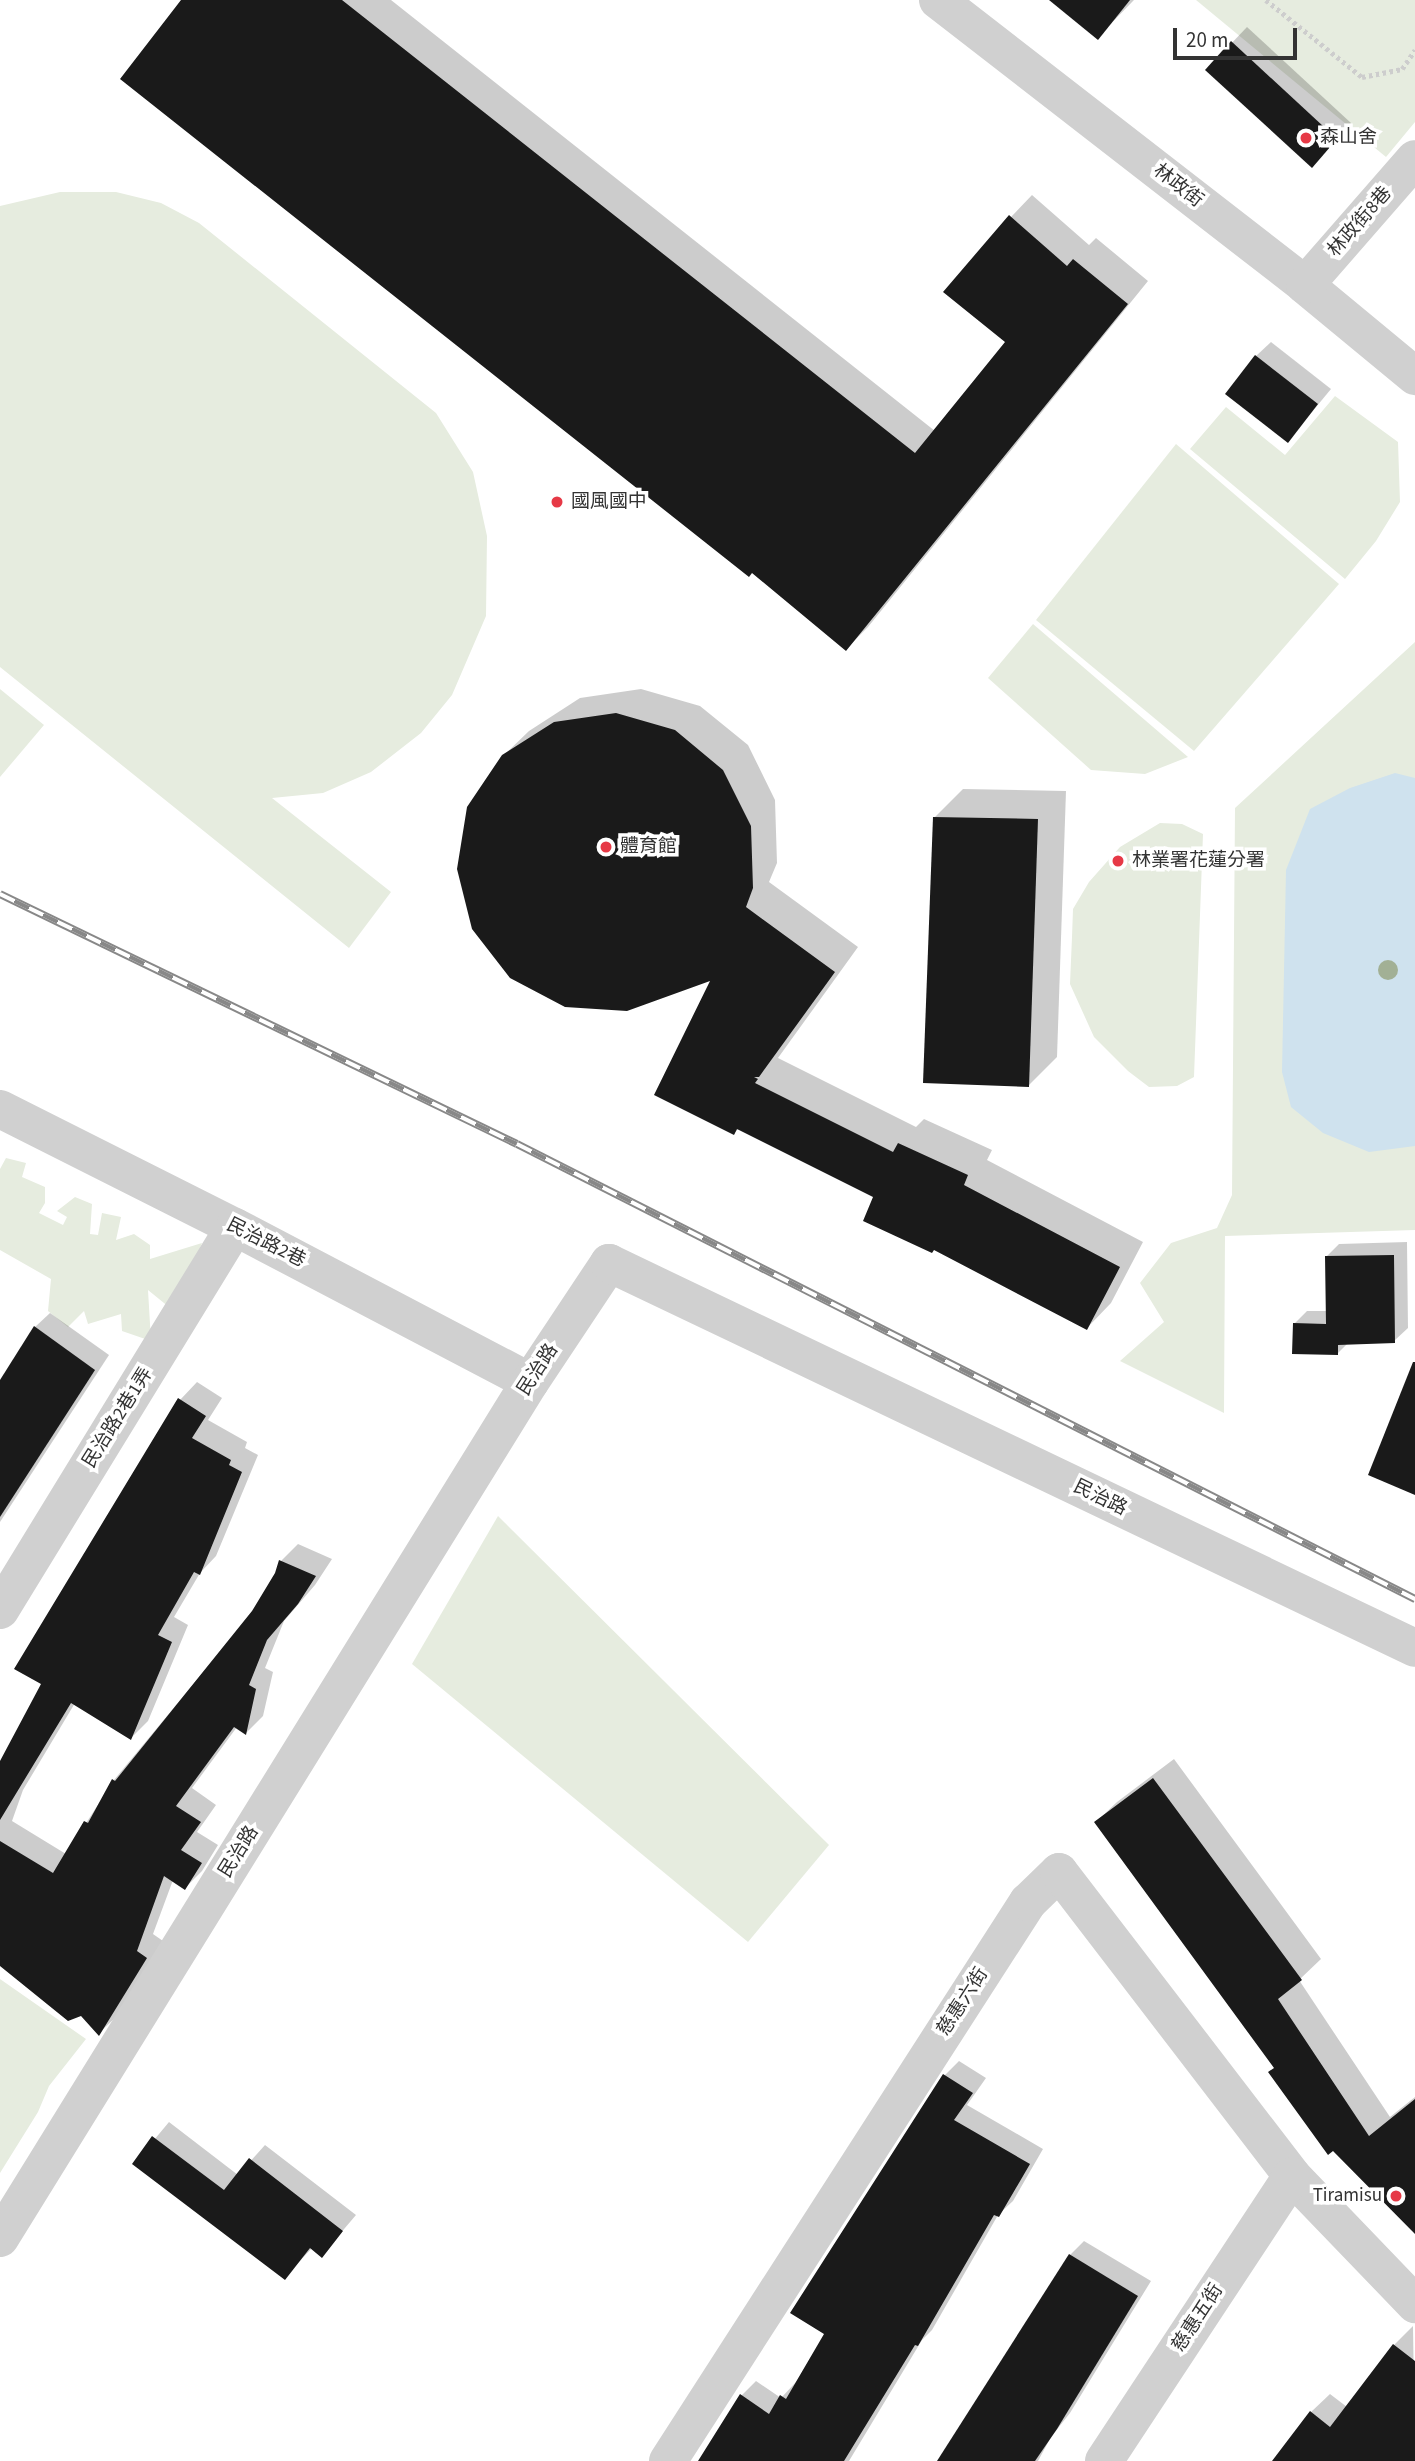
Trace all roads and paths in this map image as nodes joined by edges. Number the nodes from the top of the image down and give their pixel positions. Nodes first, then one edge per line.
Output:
1 (938, 0) edge
2 (1266, 0) edge
3 (1415, 50) edge
4 (1415, 159) edge
5 (1305, 285) junction
6 (1415, 376) edge
7 (0, 1109) edge
8 (235, 1227) junction
9 (530, 1382) junction
10 (0, 1610) edge
11 (1415, 1648) edge
12 (1292, 2176) junction
13 (0, 2238) edge
14 (1415, 2304) edge
15 (668, 2461) edge
16 (1104, 2461) edge

1 - 5 street, 林政街
2 - 3 path
4 - 5 street, 林政街8巷
5 - 6 street, 林政街
7 - 8 street, 民治路2巷
8 - 9 street, 民治路2巷
8 - 10 street, 民治路2巷1弄
9 - 11 street, 民治路
9 - 13 street, 民治路
12 - 14 street
12 - 15 street, 慈惠六街
12 - 16 street, 慈惠五街

